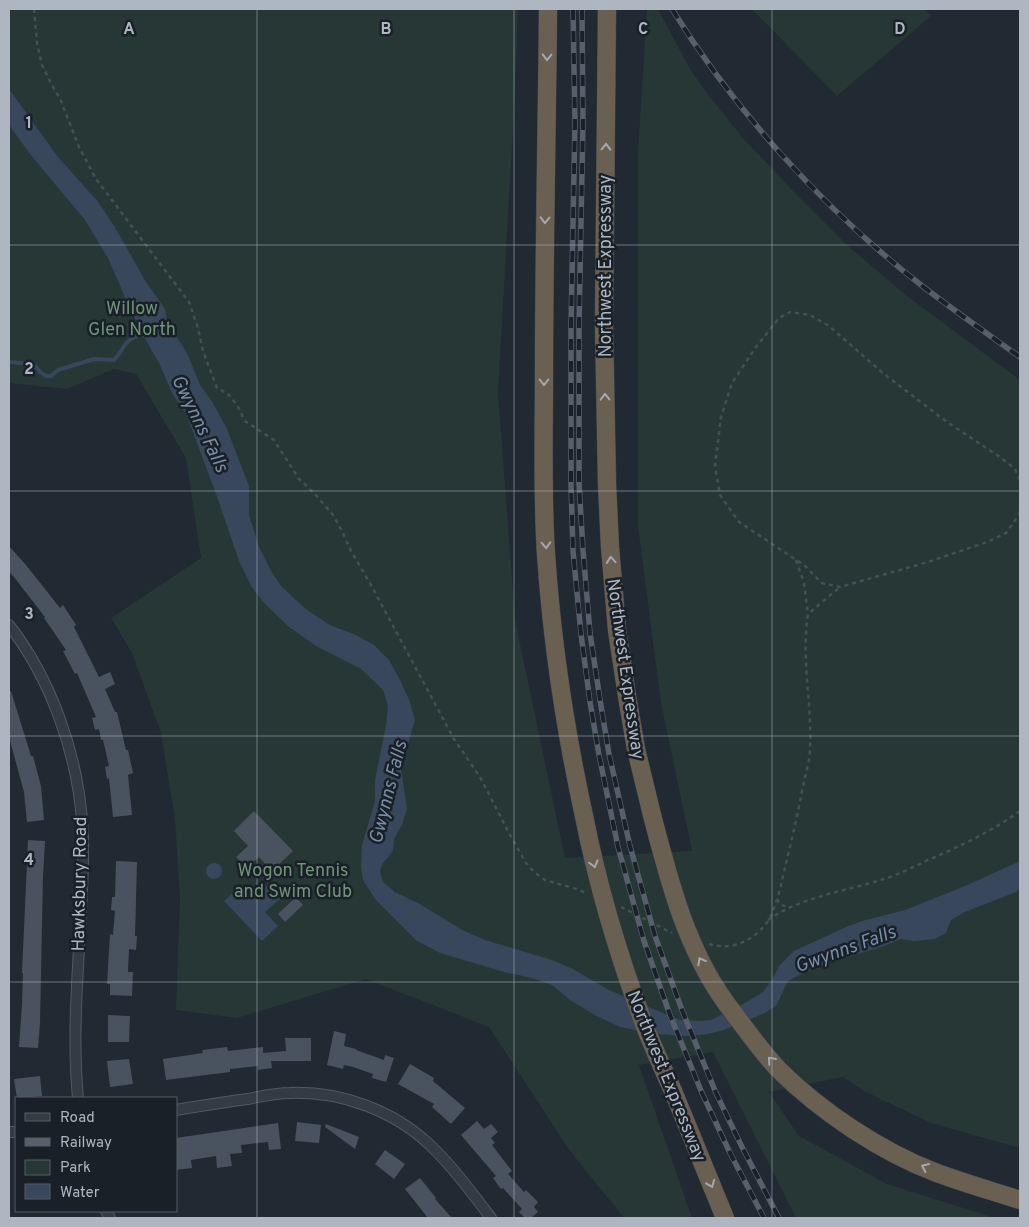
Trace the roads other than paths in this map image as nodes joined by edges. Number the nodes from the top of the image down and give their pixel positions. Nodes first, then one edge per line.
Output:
1 (548, 9) edge
2 (607, 9) edge
3 (9, 625) edge
4 (78, 1097) edge
5 (178, 1110) edge
6 (970, 1184) junction
7 (1020, 1190) edge
8 (1020, 1200) edge
9 (491, 1218) edge
10 (725, 1218) edge

1 -> 10 highway, Northwest Expressway, bridge
6 -> 2 highway, Northwest Expressway, bridge
3 - 4 street, Hawksbury Road
5 - 9 street
6 - 7 highway
6 - 8 highway

